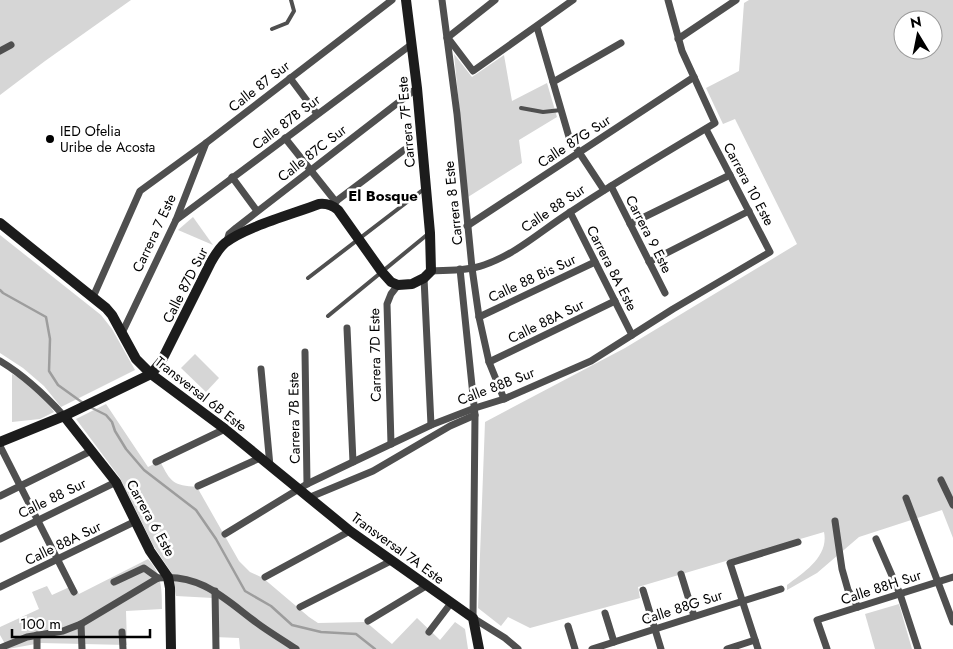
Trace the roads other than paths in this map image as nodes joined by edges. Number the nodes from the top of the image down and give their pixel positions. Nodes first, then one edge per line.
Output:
1 (291, 0) edge
2 (392, 0) edge
3 (406, 0) edge
4 (442, 0) edge
5 (495, 0) edge
6 (573, 0) edge
7 (668, 0) edge
8 (736, 0) edge
9 (536, 27) junction
10 (272, 29) dead end
11 (448, 38) junction
12 (678, 39) junction
13 (621, 43) dead end
14 (412, 44) junction
15 (11, 45) dead end
16 (0, 51) edge
17 (694, 77) junction
18 (290, 78) junction
19 (553, 82) junction
20 (417, 88) junction
21 (521, 108) dead end
22 (561, 110) junction
23 (317, 114) junction
24 (706, 129) junction
25 (285, 138) junction
26 (206, 143) junction
27 (404, 150) dead end
28 (579, 152) junction
29 (310, 170) junction
30 (730, 175) junction
31 (232, 178) junction
32 (426, 188) junction
33 (607, 188) junction
34 (334, 204) junction
35 (257, 211) junction
36 (570, 212) junction
37 (749, 212) junction
38 (176, 220) junction
39 (0, 223) edge
40 (630, 224) junction
41 (467, 226) junction
42 (430, 233) junction
43 (359, 239) junction
44 (227, 242) junction
45 (770, 252) joint
46 (595, 262) junction
47 (649, 262) junction
48 (472, 268) junction
49 (460, 269) junction
50 (382, 272) junction
51 (428, 274) junction
52 (308, 278) dead end
53 (398, 285) junction
54 (664, 293) dead end
55 (94, 297) junction
56 (615, 301) junction
57 (328, 316) dead end
58 (478, 317) junction
59 (347, 328) dead end
60 (122, 333) junction
61 (632, 335) junction
62 (305, 352) dead end
63 (0, 361) edge
64 (489, 362) junction
65 (261, 369) dead end
66 (151, 374) junction
67 (504, 399) junction
68 (475, 412) junction
69 (64, 416) junction
70 (431, 425) junction
71 (225, 429) junction
72 (0, 442) edge
73 (391, 444) junction
74 (0, 446) edge
75 (91, 451) junction
76 (260, 458) junction
77 (156, 462) dead end
78 (353, 462) junction
79 (270, 466) junction
80 (941, 480) dead end
81 (116, 482) junction
82 (20, 486) junction
83 (198, 486) dead end
84 (302, 487) junction
85 (0, 496) edge
86 (308, 498) junction
87 (906, 498) dead end
88 (953, 505) edge
89 (38, 520) junction
90 (136, 521) junction
91 (835, 521) dead end
92 (350, 531) junction
93 (225, 534) dead end
94 (876, 538) dead end
95 (0, 539) edge
96 (798, 542) dead end
97 (58, 559) junction
98 (391, 561) junction
99 (681, 574) dead end
100 (265, 576) dead end
101 (953, 577) edge
102 (163, 578) junction
103 (114, 582) dead end
104 (937, 582) junction
105 (0, 586) edge
106 (426, 586) junction
107 (781, 589) dead end
108 (643, 590) dead end
109 (216, 591) junction
110 (74, 592) dead end
111 (900, 594) junction
112 (742, 601) junction
113 (451, 603) junction
114 (300, 607) dead end
115 (858, 607) junction
116 (605, 613) dead end
117 (694, 616) junction
118 (473, 618) junction
119 (368, 621) dead end
120 (953, 622) edge
121 (81, 624) junction
122 (568, 626) dead end
123 (655, 629) junction
124 (122, 632) dead end
125 (429, 632) dead end
126 (37, 635) junction
127 (755, 640) junction
128 (614, 642) junction
129 (0, 648) edge
130 (37, 649) edge
131 (82, 649) edge
132 (123, 649) edge
133 (171, 649) edge
134 (216, 649) edge
135 (296, 649) edge
136 (479, 649) edge
137 (518, 649) edge
138 (575, 649) edge
139 (592, 649) edge
140 (661, 649) edge
141 (726, 649) edge
142 (758, 649) edge
143 (827, 649) edge
144 (918, 649) edge

1 - 10 lane
2 - 18 street, Calle 87 Sur
3 - 14 street, Carrera 7F Este
4 - 11 street, Carrera 8 Este
5 - 11 street
6 - 9 street
7 - 12 street
8 - 12 street
9 - 11 street
9 - 19 street, Carrera 9 Este
11 - 41 street, Carrera 8 Este
12 - 17 street
13 - 19 street
14 - 20 street, Carrera 7F Este
14 - 23 street, Calle 87B Sur
15 - 16 street
17 - 24 street, Calle 88 Sur
17 - 28 street, Calle 87G Sur
18 - 23 street
18 - 26 street, Calle 87 Sur
19 - 22 street, Carrera 9 Este
20 - 29 street, Calle 87C Sur
20 - 32 street, Carrera 7F Este
21 - 22 lane
22 - 28 street, Carrera 9 Este
23 - 25 street, Calle 87B Sur
24 - 30 street, Carrera 10 Este
24 - 33 street, Calle 88 Sur
25 - 29 street
25 - 31 street, Calle 87B Sur
26 - 38 street, Carrera 7 Este
26 - 55 street, Calle 87 Sur
27 - 34 street, Calle 87D Sur
28 - 33 street, Carrera 9 Este
28 - 41 street, Calle 87G Sur
29 - 34 street
29 - 35 street, Calle 87C Sur
30 - 37 street, Carrera 10 Este
30 - 40 street
31 - 35 street
31 - 38 street, Calle 87B Sur
32 - 42 street, Carrera 7F Este
32 - 43 lane
33 - 36 street, Calle 88 Sur
33 - 40 street, Carrera 9 Este
34 - 43 street
34 - 44 street, Calle 87D Sur
35 - 44 street, Calle 87C Sur
36 - 46 street, Carrera 8A Este
36 - 48 street, Calle 88 Sur
37 - 45 street, Carrera 10 Este
37 - 47 street
38 - 60 street, Carrera 7 Este
39 - 55 street, Transversal 6B Este
40 - 47 street, Carrera 9 Este
41 - 48 street, Carrera 8 Este
42 - 50 lane
42 - 51 street, Carrera 7F Este
43 - 50 street
43 - 52 lane
44 - 66 street, Calle 87D Sur
45 - 61 street, Calle 88B Sur
46 - 56 street, Carrera 8A Este
46 - 58 street, Calle 88 Bis Sur
47 - 54 street, Carrera 9 Este
48 - 49 street, Calle 88 Sur
48 - 58 street, Carrera 8 Este
49 - 51 street, Calle 88 Sur
49 - 68 street
50 - 53 street
50 - 57 lane
51 - 53 street, Calle 88 Sur
51 - 70 street, Carrera 7F Este
53 - 73 street, Carrera 7D Este
55 - 60 street, Transversal 6B Este
56 - 61 street, Carrera 8A Este
56 - 64 street, Calle 88A Sur
58 - 64 street, Carrera 8 Este
59 - 78 street
60 - 66 street, Transversal 6B Este
61 - 67 street, Calle 88B Sur
62 - 84 street, Carrera 7B Este
63 - 69 street
64 - 67 street, Carrera 8 Este
65 - 79 street
66 - 69 street, Calle 87D Sur
66 - 71 street, Transversal 6B Este
67 - 68 street, Calle 88B Sur
68 - 70 street, Calle 88B Sur
68 - 86 street, Calle 88B Sur
68 - 118 street
69 - 72 street, Calle 87D Sur
69 - 75 street, Carrera 6 Este
70 - 73 street, Calle 88B Sur
71 - 76 street, Transversal 6B Este
71 - 77 street
73 - 78 street, Calle 88B Sur
74 - 82 street
75 - 81 street, Carrera 6 Este
75 - 82 street
76 - 79 street, Transversal 6B Este
76 - 83 street
78 - 84 street, Calle 88B Sur
79 - 84 street, Transversal 6B Este
80 - 88 street
81 - 89 street, Calle 88 Sur
81 - 90 street, Carrera 6 Este
82 - 85 street
82 - 89 street
84 - 86 street, Transversal 6B Este
84 - 93 street, Calle 88B Sur
86 - 92 street, Transversal 7A Este
87 - 104 street
89 - 95 street, Calle 88 Sur
89 - 97 street
90 - 97 street, Calle 88A Sur
90 - 102 street, Carrera 6 Este
91 - 115 street
92 - 98 street, Transversal 7A Este
92 - 100 street
94 - 111 street
96 - 112 street
97 - 105 street, Calle 88A Sur
97 - 110 street
98 - 106 street, Transversal 7A Este
98 - 114 street
99 - 117 street
101 - 104 street, Calle 88H Sur
102 - 103 street
102 - 109 street
102 - 121 street
102 - 133 street, Carrera 6 Este
104 - 111 street, Calle 88H Sur
104 - 120 street
106 - 113 street, Transversal 7A Este
106 - 119 street
107 - 112 street, Calle 88G Sur
108 - 123 street
109 - 134 street
109 - 135 street
111 - 115 street, Calle 88H Sur
111 - 144 street
112 - 117 street, Calle 88G Sur
112 - 127 street
113 - 118 street, Transversal 7A Este
113 - 125 street
115 - 143 street, Calle 88H Sur
116 - 128 street
117 - 123 street, Calle 88G Sur
118 - 136 street
118 - 137 street
121 - 126 street
121 - 131 street
122 - 138 street
123 - 128 street, Calle 88G Sur
123 - 140 street
124 - 132 street
126 - 129 street
126 - 130 street
127 - 141 street
127 - 142 street
128 - 139 street, Calle 88G Sur

